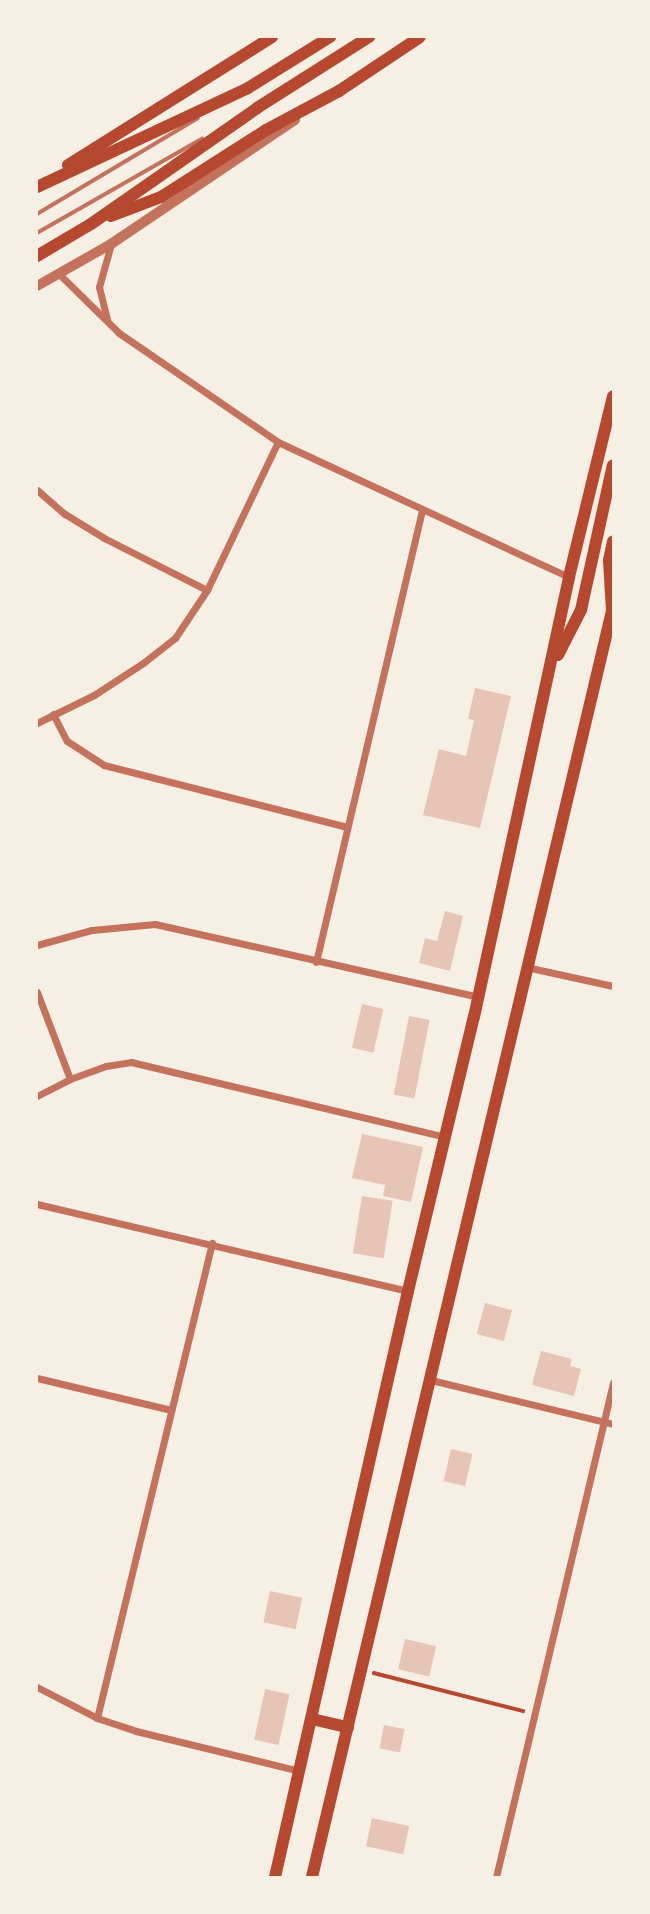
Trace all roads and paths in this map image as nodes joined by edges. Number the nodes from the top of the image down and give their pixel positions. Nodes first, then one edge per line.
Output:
1 (272, 37) edge
2 (330, 37) edge
3 (369, 37) edge
4 (420, 37) edge
5 (258, 40) edge
6 (248, 88) junction
7 (339, 90) junction
8 (257, 108) junction
9 (37, 186) edge
10 (37, 214) edge
11 (91, 224) junction
12 (37, 233) edge
13 (111, 244) junction
14 (37, 256) edge
15 (58, 273) junction
16 (37, 286) edge
17 (109, 323) junction
18 (613, 396) edge
19 (278, 442) junction
20 (613, 465) edge
21 (37, 490) edge
22 (422, 510) junction
23 (613, 541) edge
24 (569, 577) junction
25 (206, 590) junction
26 (613, 609) edge
27 (611, 626) edge
28 (551, 670) junction
29 (52, 714) junction
30 (37, 723) edge
31 (347, 827) junction
32 (37, 945) edge
33 (316, 962) junction
34 (526, 967) junction
35 (613, 986) edge
36 (37, 992) edge
37 (478, 997) junction
38 (70, 1079) junction
39 (37, 1096) edge
40 (446, 1138) junction
41 (37, 1204) edge
42 (212, 1243) junction
43 (408, 1291) junction
44 (37, 1378) edge
45 (431, 1380) junction
46 (613, 1383) edge
47 (171, 1410) junction
48 (605, 1421) junction
49 (613, 1424) edge
50 (361, 1670) junction
51 (37, 1687) edge
52 (535, 1714) junction
53 (97, 1718) junction
54 (312, 1719) junction
55 (348, 1727) junction
56 (300, 1770) junction
57 (275, 1877) edge
58 (313, 1877) edge
59 (496, 1877) edge

1 - 5 main road
2 - 6 main road
3 - 8 main road
4 - 7 main road
5 - 9 main road
6 - 9 main road
6 - 10 lane
7 - 11 main road
7 - 13 street
8 - 11 main road
8 - 12 lane
11 - 14 main road
13 - 15 street
13 - 17 street
15 - 16 street
15 - 17 street
17 - 19 street
18 - 24 main road
19 - 22 street
19 - 25 street
20 - 28 main road
21 - 25 street
22 - 24 street
22 - 31 street
23 - 26 main road
24 - 28 main road
25 - 29 street
26 - 27 main road
27 - 34 main road
28 - 37 main road
29 - 30 street
29 - 31 street
31 - 33 street
32 - 33 street
33 - 37 street
34 - 35 street
34 - 45 main road
36 - 38 street
37 - 40 main road
38 - 39 street
38 - 40 street
40 - 43 main road
41 - 42 street
42 - 43 street
42 - 47 street
43 - 54 main road
44 - 47 street
45 - 48 street
45 - 50 main road
46 - 48 street
47 - 53 street
48 - 49 street
48 - 52 street
50 - 52 path
50 - 55 main road
51 - 53 street
52 - 59 street
53 - 56 street
54 - 55 main road
54 - 56 main road
55 - 58 main road
56 - 57 main road

